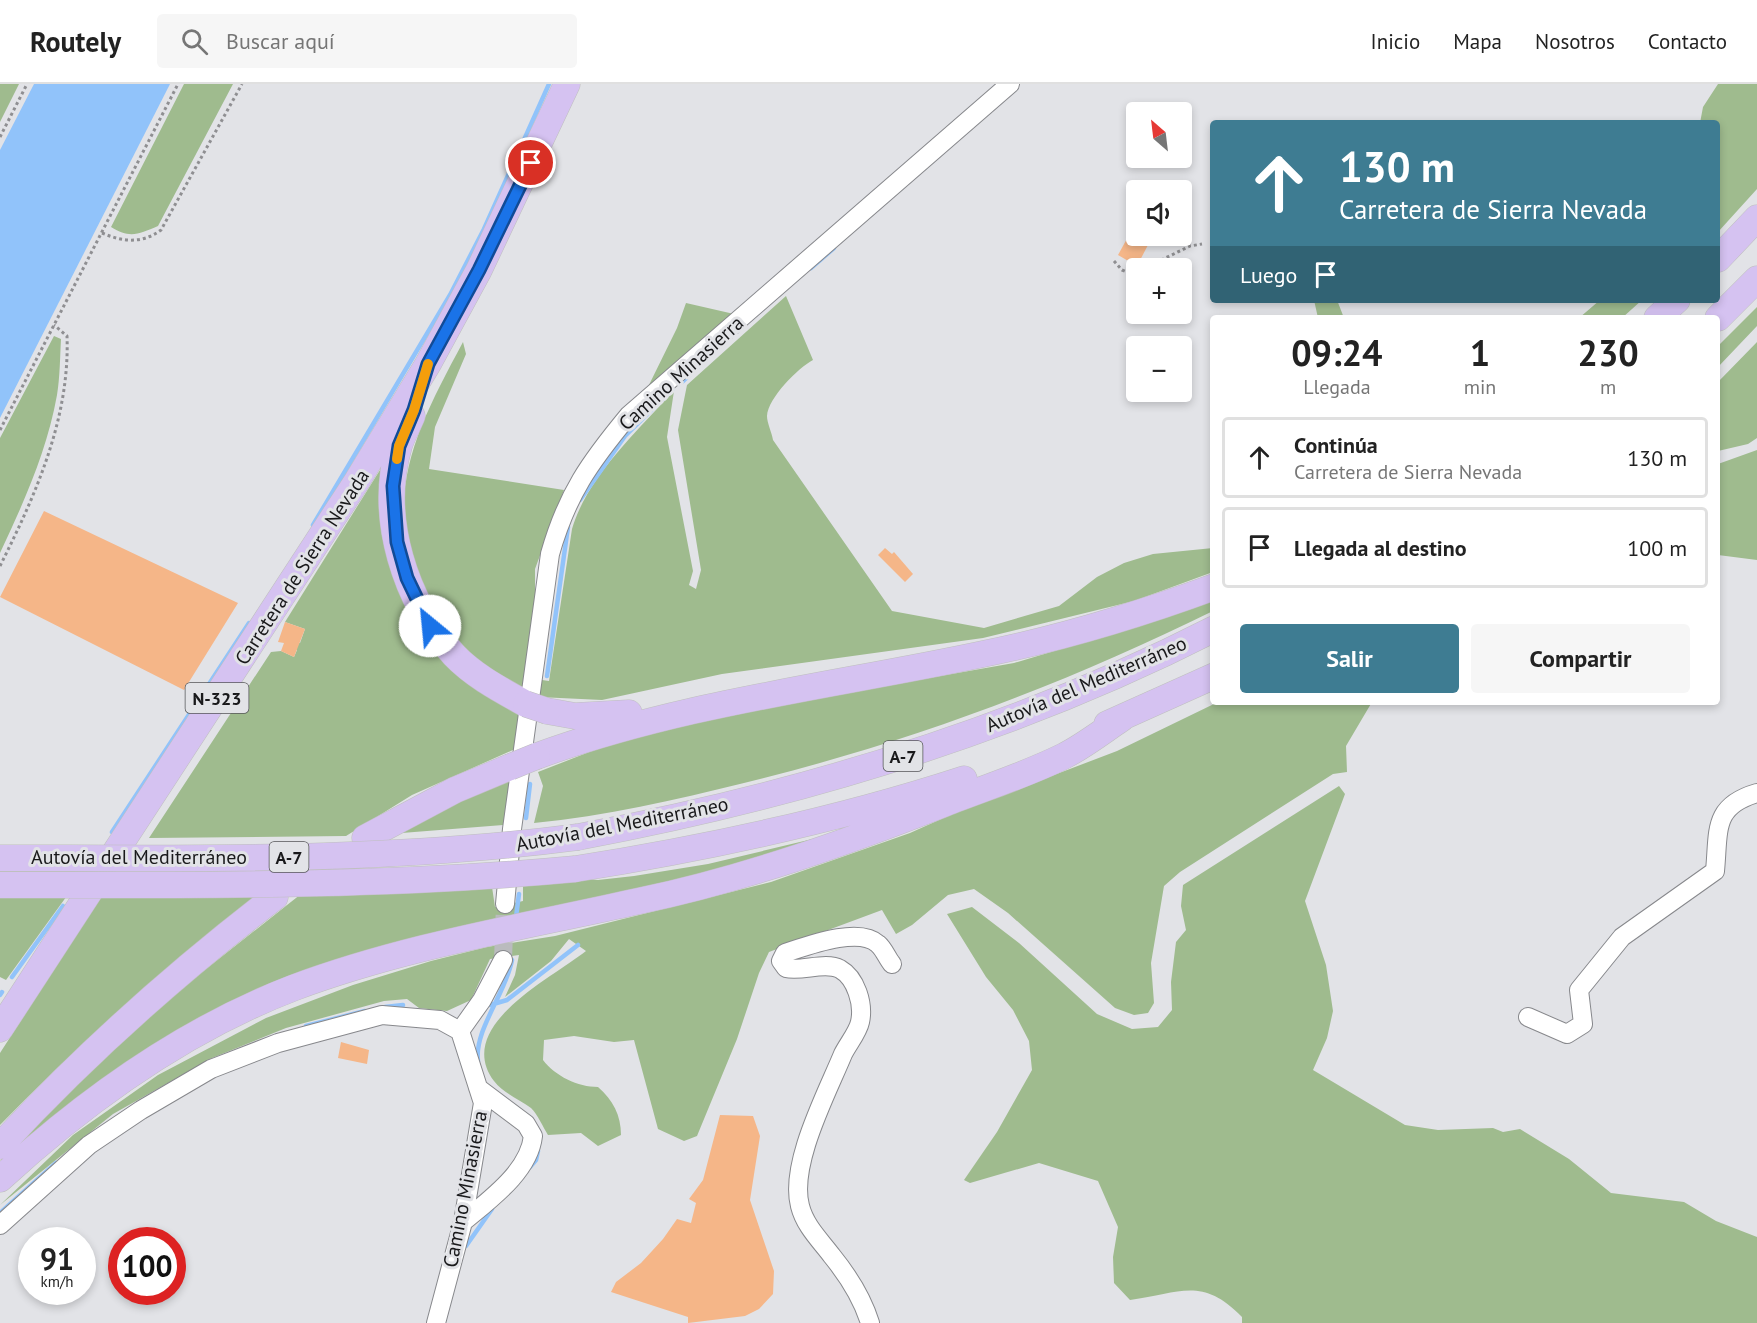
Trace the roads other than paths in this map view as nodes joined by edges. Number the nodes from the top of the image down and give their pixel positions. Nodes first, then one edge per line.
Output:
1 (567, 84) edge
2 (1010, 84) edge
3 (1757, 218) edge
4 (1720, 257) edge
5 (1757, 279) edge
6 (1674, 303) edge
7 (1660, 315) edge
8 (1720, 316) edge
9 (428, 364) junction
10 (1210, 588) edge
11 (1210, 631) edge
12 (1210, 678) edge
13 (729, 701) junction
14 (1121, 719) junction
15 (1757, 793) edge
16 (365, 838) dead end
17 (0, 858) edge
18 (0, 885) edge
19 (275, 897) dead end
20 (505, 904) tunnel mouth
21 (503, 960) tunnel mouth
22 (892, 964) dead end
23 (1528, 1017) dead end
24 (0, 1029) edge
25 (460, 1031) junction
26 (478, 1088) junction
27 (0, 1146) edge
28 (0, 1179) edge
29 (462, 1222) junction
30 (0, 1225) edge
31 (436, 1323) edge
32 (870, 1323) edge

1 - 9 highway, Carretera de Sierra Nevada / N-323
2 - 20 street, Camino Minasierra
3 - 4 highway
5 - 8 highway
6 - 7 highway
9 - 13 highway
9 - 24 highway, Carretera de Sierra Nevada / N-323
10 - 13 highway
11 - 17 highway, Autovía del Mediterráneo / A-7, bridge
12 - 14 highway, Autovía del Mediterráneo / A-7
13 - 16 highway, bridge
14 - 18 highway, Autovía del Mediterráneo / A-7, bridge
14 - 28 highway
15 - 23 street
19 - 27 highway
21 - 25 street
22 - 32 street
25 - 26 street, Camino Minasierra
25 - 30 street
26 - 29 street, Camino Minasierra
26 - 29 street
29 - 31 street, Camino Minasierra

